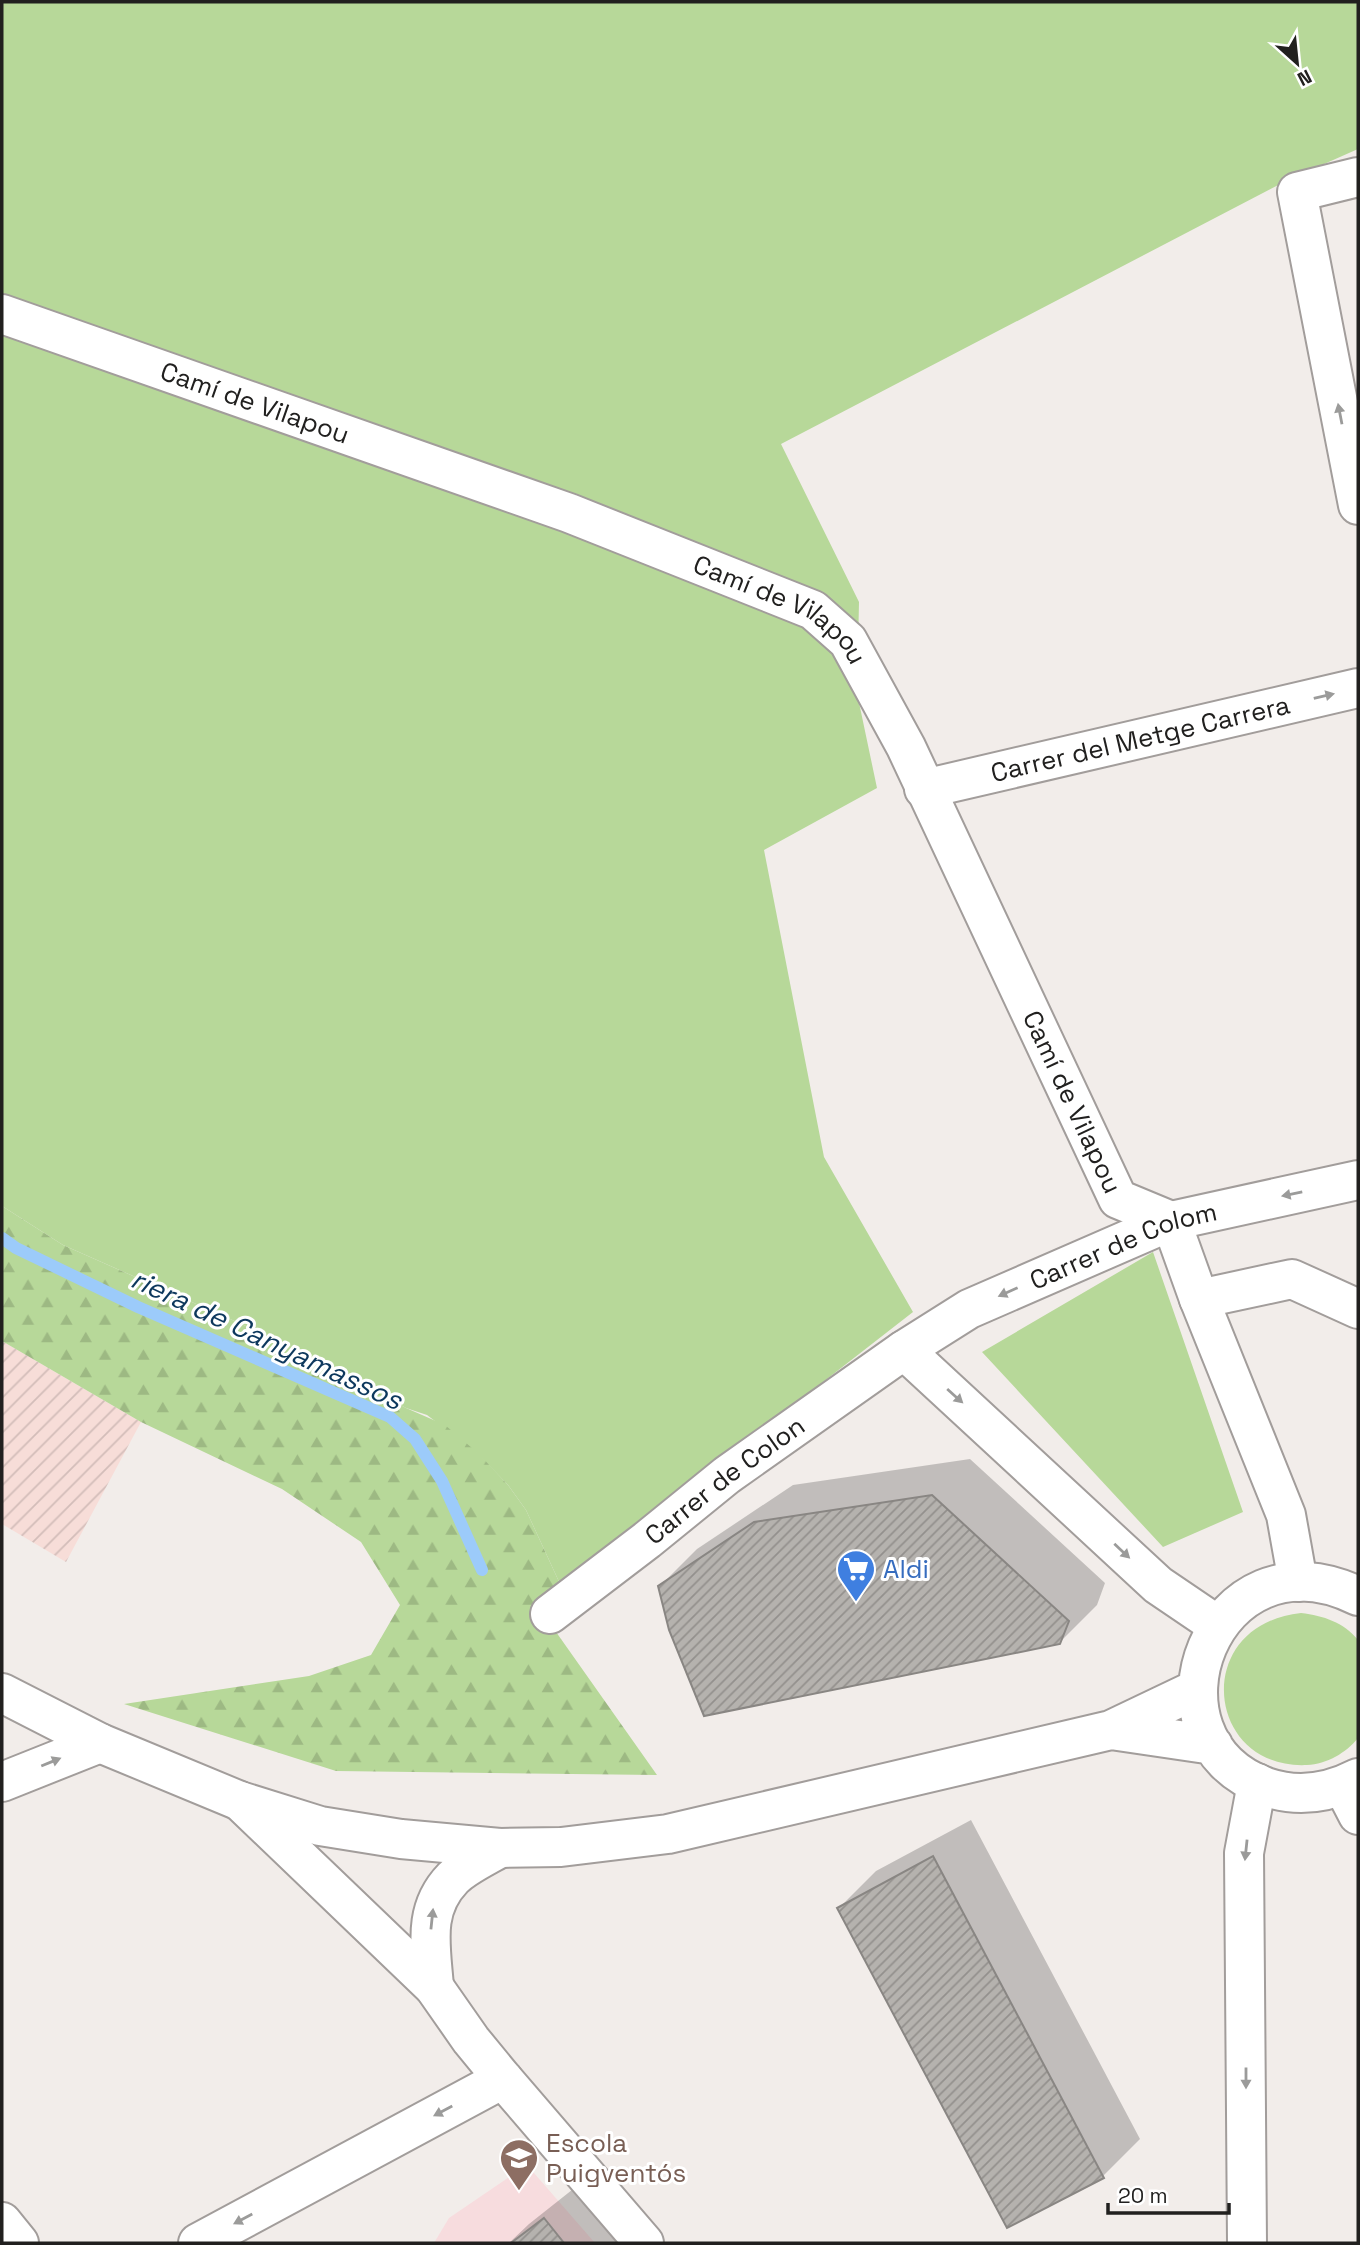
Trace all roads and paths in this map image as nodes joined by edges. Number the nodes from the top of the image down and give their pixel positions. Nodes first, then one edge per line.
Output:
1 (1358, 177) edge
2 (2, 314) edge
3 (1358, 505) edge
4 (1358, 688) edge
5 (924, 789) junction
6 (1358, 1180) edge
7 (1171, 1221) junction
8 (1199, 1299) junction
9 (1358, 1309) edge
10 (904, 1350) junction
11 (1298, 1582) junction
12 (1358, 1596) edge
13 (550, 1614) dead end
14 (1217, 1625) junction
15 (1197, 1689) junction
16 (2, 1693) edge
17 (1111, 1730) junction
18 (100, 1743) junction
19 (1213, 1745) junction
20 (2, 1782) edge
21 (1256, 1783) junction
22 (1353, 1793) edge
23 (240, 1801) junction
24 (500, 1848) junction
25 (433, 1987) junction
26 (503, 2079) junction
27 (2, 2221) edge
28 (19, 2243) edge
29 (198, 2243) edge
30 (644, 2243) edge
31 (1247, 2243) edge

3 -> 1 street
2 - 5 street, Camí de Vilapou
5 -> 4 street, Carrer del Metge Carrera
5 - 7 street, Camí de Vilapou
6 -> 7 street, Carrer de Colom
7 - 8 street
7 -> 10 street, Carrer de Colom
8 - 9 street
8 - 11 street
10 - 13 street, Carrer de Colon
10 -> 14 street
11 - 12 street
11 - 14 street
14 - 15 street
15 - 17 street
15 - 19 street
16 - 18 street
17 - 19 street
17 - 24 street
20 -> 18 street
18 - 23 street
19 - 21 street
21 - 22 street
21 -> 31 street
23 - 24 street
23 - 25 street
25 -> 24 street
25 - 26 street
26 -> 29 street
26 - 30 street
27 - 28 street

